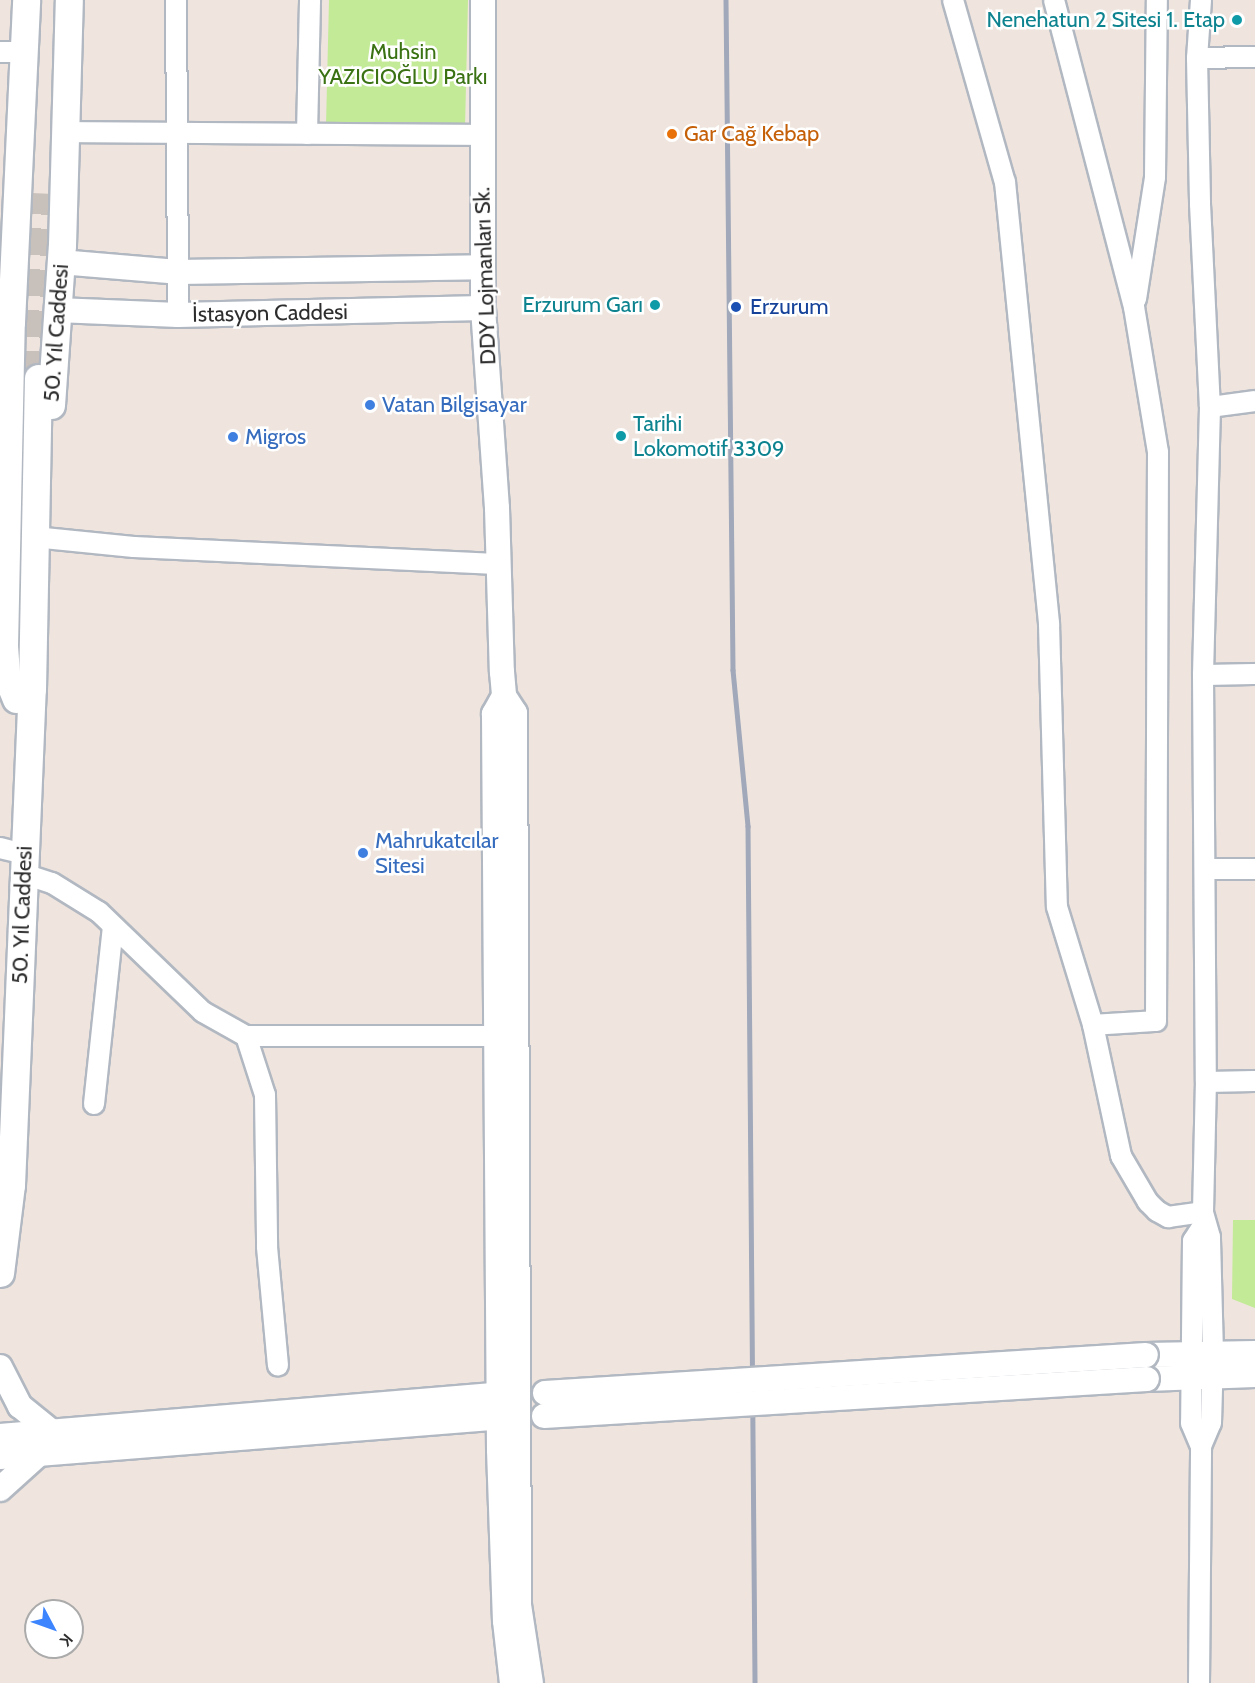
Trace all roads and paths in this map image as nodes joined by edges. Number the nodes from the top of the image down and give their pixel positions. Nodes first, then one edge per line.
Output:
1 (26, 0) edge
2 (42, 0) edge
3 (53, 0) edge
4 (69, 0) edge
5 (176, 0) edge
6 (310, 0) edge
7 (483, 0) edge
8 (953, 0) edge
9 (1054, 0) edge
10 (1156, 0) edge
11 (1201, 0) edge
12 (11, 53) edge
13 (1255, 57) edge
14 (1197, 58) junction
15 (65, 132) junction
16 (177, 134) junction
17 (307, 134) junction
18 (482, 135) junction
19 (32, 194) junction
20 (0, 219) edge
21 (7, 261) edge
22 (60, 262) junction
23 (482, 267) junction
24 (178, 272) junction
25 (6, 306) edge
26 (1134, 307) junction
27 (483, 308) junction
28 (57, 310) junction
29 (178, 315) junction
30 (1255, 401) edge
31 (1210, 407) junction
32 (4, 473) edge
33 (44, 538) junction
34 (497, 564) junction
35 (3, 664) edge
36 (32, 665) junction
37 (1255, 674) edge
38 (1203, 675) junction
39 (504, 696) junction
40 (16, 699) junction
41 (12, 858) edge
42 (1204, 869) junction
43 (1255, 869) edge
44 (113, 926) junction
45 (1093, 1025) junction
46 (246, 1036) junction
47 (497, 1036) junction
48 (1255, 1081) edge
49 (1206, 1082) junction
50 (94, 1104) dead end
51 (1, 1124) edge
52 (0, 1167) edge
53 (1203, 1218) junction
54 (0, 1273) edge
55 (1255, 1353) edge
56 (278, 1365) dead end
57 (1203, 1365) junction
58 (0, 1367) edge
59 (1255, 1375) edge
60 (521, 1405) junction
61 (52, 1432) junction
62 (0, 1436) edge
63 (40, 1453) junction
64 (0, 1456) edge
65 (0, 1489) edge
66 (512, 1683) edge
67 (531, 1683) edge
68 (1199, 1683) edge

1 - 12 main road, 50. Yıl Caddesi
2 - 19 main road, 50. Yıl Caddesi
3 - 19 main road, 50. Yıl Caddesi
4 - 15 main road, 50. Yıl Caddesi
5 - 16 street
6 - 17 street
7 - 18 street, DDY Lojmanları Sk.
8 - 45 street
9 - 26 street
10 - 26 street
11 - 14 street
12 - 19 main road, 50. Yıl Caddesi
13 - 14 street
14 - 31 street
15 - 16 street
15 - 22 main road, 50. Yıl Caddesi
16 - 17 street
16 - 24 street
17 - 18 street
18 - 23 street, DDY Lojmanları Sk.
19 - 20 main road
19 - 21 main road, 50. Yıl Caddesi
21 - 22 main road
21 - 25 main road, 50. Yıl Caddesi
22 - 24 street, İstasyon Caddesi
22 - 28 main road, 50. Yıl Caddesi
23 - 24 street, İstasyon Caddesi
23 - 27 street, DDY Lojmanları Sk.
24 - 29 street
25 - 28 main road
25 - 32 main road, 50. Yıl Caddesi
26 - 45 street
27 - 29 street, İstasyon Caddesi
27 - 34 street, DDY Lojmanları Sk.
28 - 29 street, İstasyon Caddesi
28 - 33 main road, 50. Yıl Caddesi
30 - 31 street
31 - 38 street
32 - 35 main road, 50. Yıl Caddesi
33 - 34 street
33 - 36 main road, 50. Yıl Caddesi
34 - 39 street, DDY Lojmanları Sk.
35 - 40 main road, 50. Yıl Caddesi
36 - 40 main road, 50. Yıl Caddesi
36 - 41 main road, 50. Yıl Caddesi
37 - 38 street
38 - 42 street
39 - 47 street
39 - 60 street
40 - 41 main road, 50. Yıl Caddesi
41 - 44 street
41 - 51 main road, 50. Yıl Caddesi
41 - 54 main road, 50. Yıl Caddesi
42 - 43 street
42 - 49 street
44 - 46 street
44 - 50 street
45 - 53 street
46 - 47 street
46 - 56 street
47 - 60 street
48 - 49 street
49 - 53 street
51 - 52 main road, 50. Yıl Caddesi
53 - 57 street
55 - 57 street
57 - 59 street
57 - 60 street, bridge
57 - 60 street, bridge
57 - 68 street
58 - 61 street
60 - 61 street
60 - 63 street
60 - 66 street
60 - 67 street
61 - 62 street
63 - 64 street
63 - 65 street

